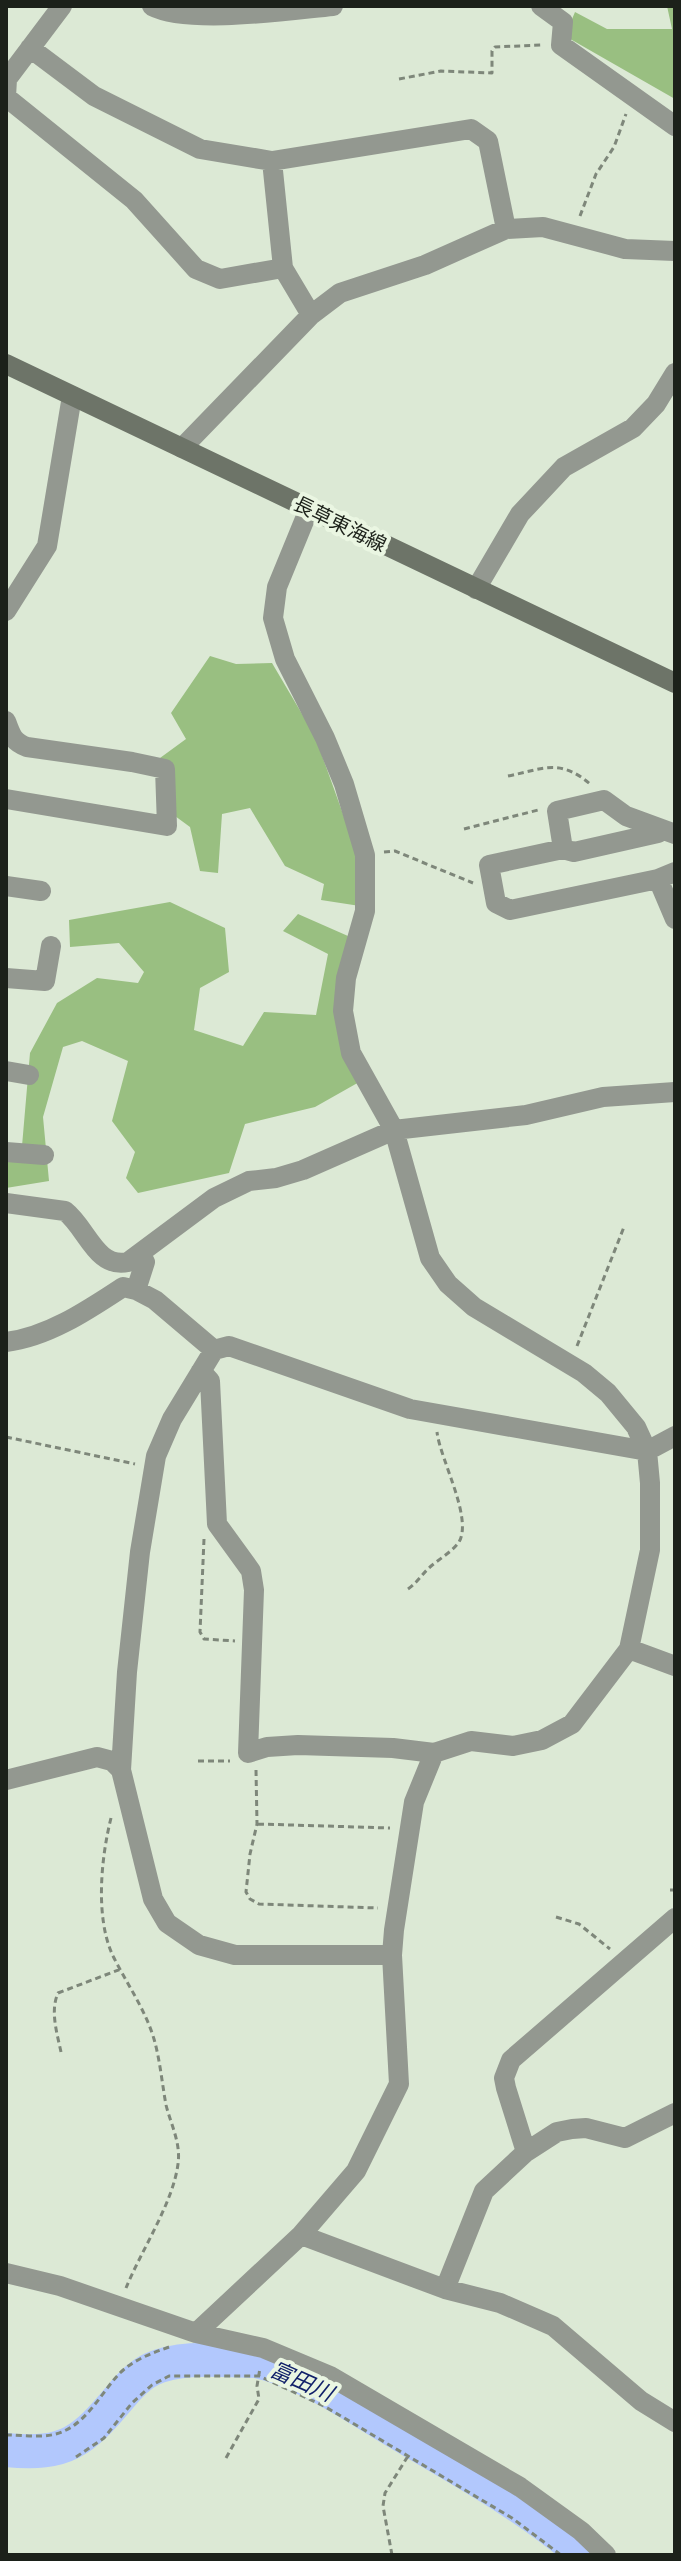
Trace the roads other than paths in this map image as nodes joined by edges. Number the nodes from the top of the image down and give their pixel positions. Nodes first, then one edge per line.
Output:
1 (62, 6) edge
2 (152, 6) edge
3 (333, 6) edge
4 (541, 6) edge
5 (30, 48) junction
6 (675, 126) edge
7 (272, 161) junction
8 (506, 229) junction
9 (675, 251) edge
10 (283, 268) junction
11 (311, 315) junction
12 (6, 364) edge
13 (675, 373) edge
14 (72, 396) junction
15 (182, 448) junction
16 (309, 509) junction
17 (476, 589) junction
18 (6, 611) edge
19 (675, 683) edge
20 (6, 721) edge
21 (6, 799) edge
22 (668, 832) edge
23 (563, 849) junction
24 (667, 876) edge
25 (6, 886) edge
26 (41, 891) dead end
27 (675, 919) edge
28 (51, 946) dead end
29 (6, 978) edge
30 (6, 1071) edge
31 (29, 1075) dead end
32 (675, 1092) edge
33 (394, 1130) junction
34 (6, 1152) edge
35 (44, 1155) dead end
36 (6, 1203) edge
37 (140, 1253) junction
38 (136, 1290) junction
39 (6, 1342) edge
40 (214, 1350) junction
41 (201, 1371) junction
42 (675, 1436) edge
43 (647, 1451) junction
44 (629, 1649) junction
45 (675, 1666) edge
46 (434, 1753) junction
47 (121, 1770) junction
48 (6, 1780) edge
49 (675, 1918) edge
50 (392, 1955) junction
51 (675, 2113) edge
52 (526, 2152) junction
53 (301, 2235) junction
54 (6, 2273) edge
55 (445, 2289) junction
56 (196, 2333) junction
57 (675, 2422) edge
58 (606, 2555) edge

1 - 5 street
2 - 3 street
4 - 6 street
5 - 7 street
5 - 10 street
7 - 8 street
7 - 10 street
8 - 9 street
8 - 11 street
10 - 11 street
11 - 15 street
12 - 14 main road, 長草東海線
13 - 17 street
14 - 15 main road, 長草東海線
14 - 18 street
15 - 16 main road, 長草東海線
16 - 17 main road, 長草東海線
16 - 33 street
17 - 19 main road, 長草東海線
20 - 21 street
22 - 23 street
22 - 23 street
23 - 24 street
24 - 27 street
25 - 26 street
28 - 29 street
30 - 31 street
32 - 33 street
33 - 37 street
33 - 43 street
34 - 35 street
36 - 37 street
37 - 38 street
38 - 39 street
38 - 40 street
40 - 41 street
40 - 43 street
41 - 46 street
41 - 47 street
42 - 43 street
43 - 44 street
44 - 45 street
44 - 46 street
46 - 50 street
47 - 48 street
47 - 50 street
49 - 52 street
50 - 53 street
51 - 52 street
52 - 55 street
53 - 55 street
53 - 56 street
54 - 56 street
55 - 57 street
56 - 58 street

